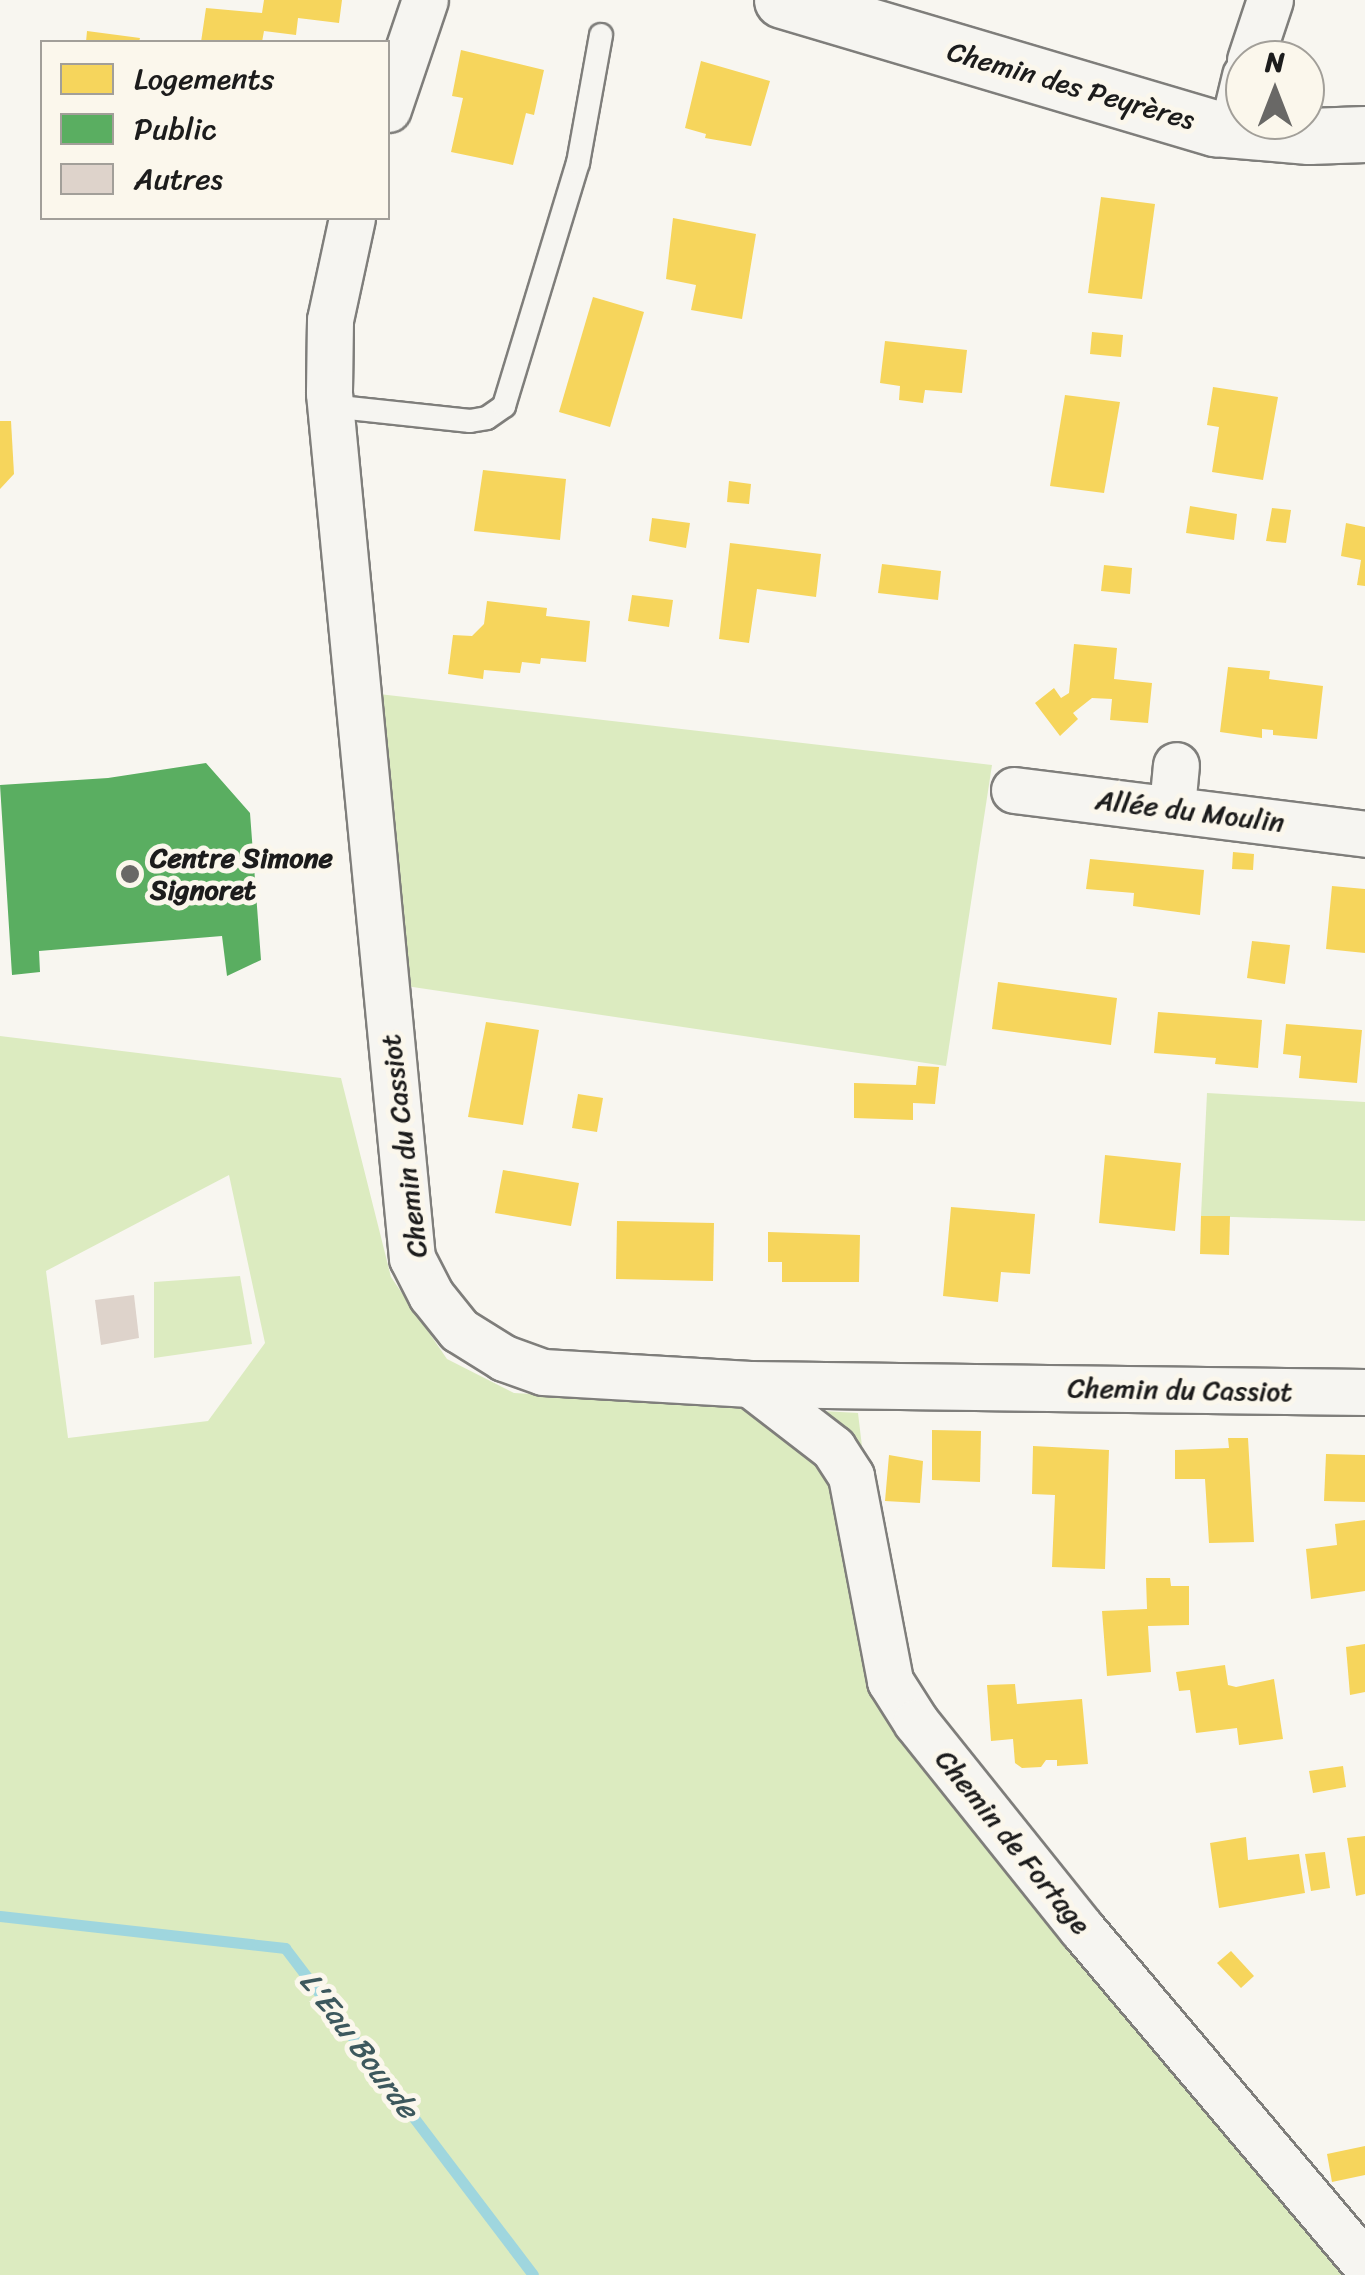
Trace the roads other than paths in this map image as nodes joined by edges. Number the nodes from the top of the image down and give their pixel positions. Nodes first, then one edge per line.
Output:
1 (424, 0) edge
2 (782, 0) edge
3 (1270, 0) edge
4 (601, 35) dead end
5 (1257, 40) edge
6 (390, 103) edge
7 (1225, 128) edge
8 (1325, 133) edge
9 (1365, 134) edge
10 (352, 220) edge
11 (330, 406) junction
12 (1014, 790) dead end
13 (1365, 834) edge
14 (750, 1384) junction
15 (1365, 1392) edge
16 (1365, 2264) edge

1 - 6 street
2 - 7 street, Chemin des Peyrères
3 - 5 street
4 - 11 lane
8 - 9 street, Chemin des Peyrères
10 - 11 street, Chemin du Cassiot
11 - 14 street, Chemin du Cassiot
12 - 13 street, Allée du Moulin
14 - 15 street, Chemin du Cassiot
14 - 16 street, Chemin de Fortage

